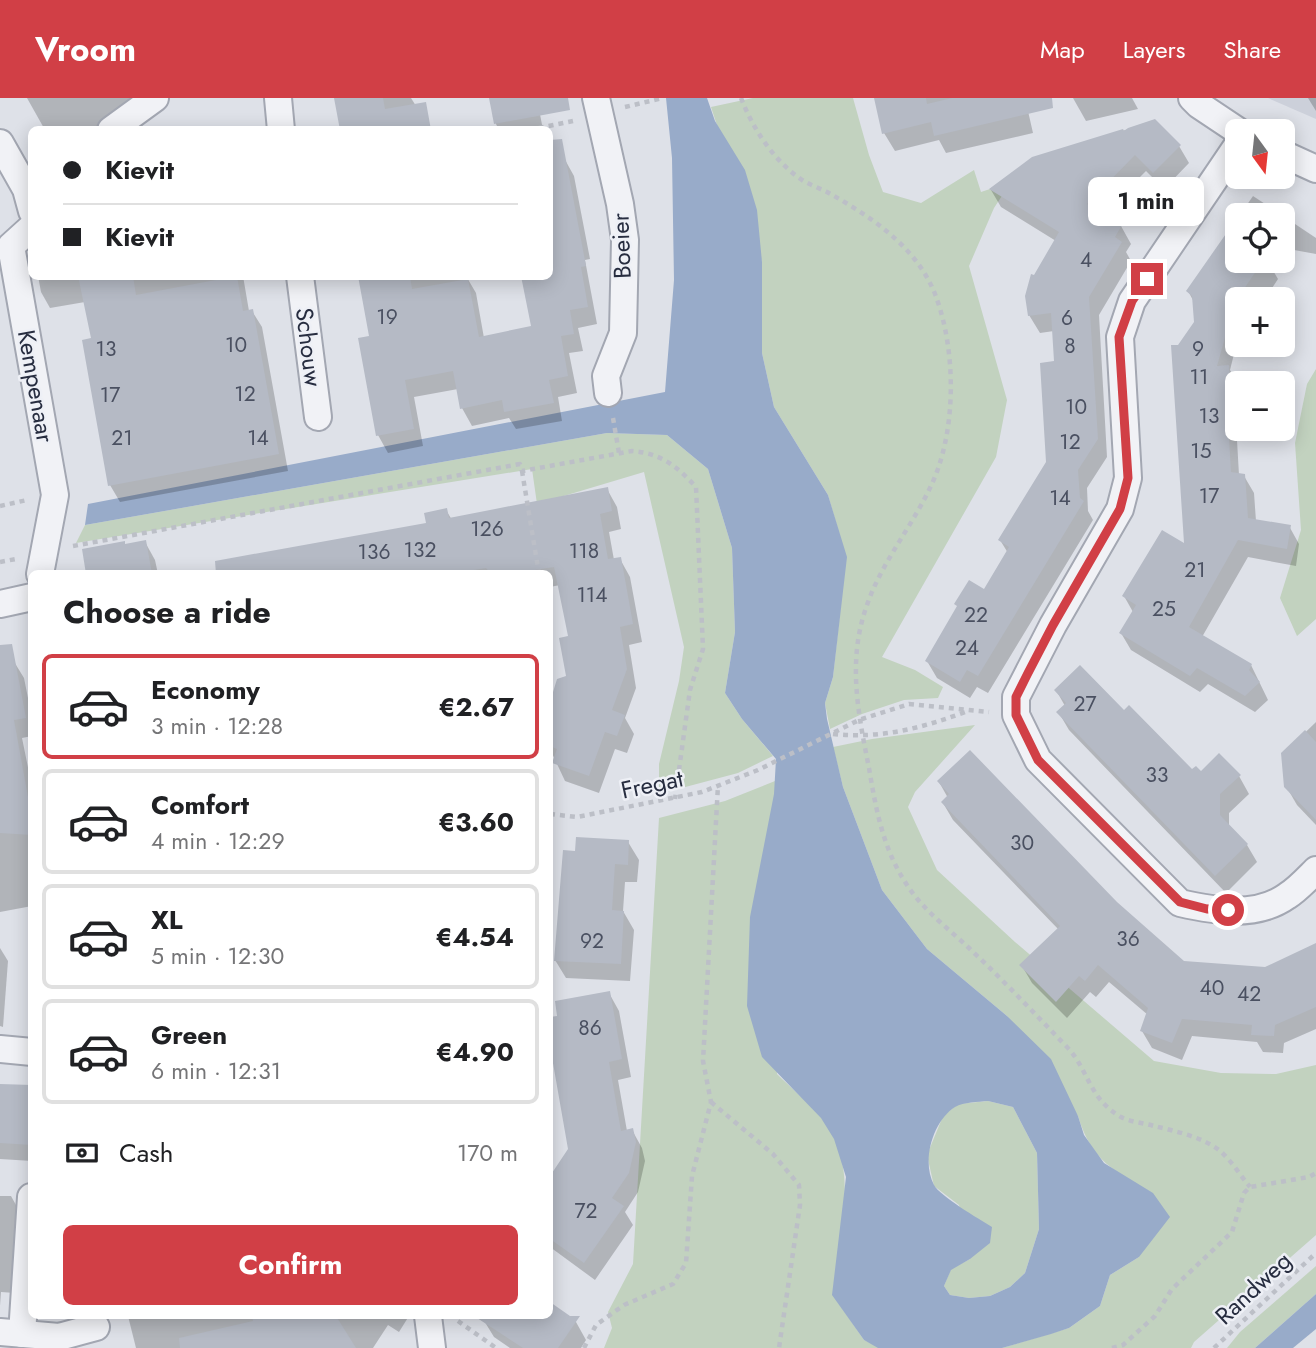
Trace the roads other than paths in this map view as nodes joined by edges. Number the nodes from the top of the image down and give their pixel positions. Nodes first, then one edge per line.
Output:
1 (155, 98) edge
2 (278, 98) edge
3 (596, 98) edge
4 (1192, 98) edge
5 (1225, 122) edge
6 (116, 126) edge
7 (281, 126) edge
8 (1, 148) edge
9 (1295, 159) edge
10 (1225, 164) edge
11 (1316, 169) edge
12 (28, 192) edge
13 (28, 231) edge
14 (301, 280) edge
15 (608, 393) dead end
16 (318, 417) dead end
17 (41, 564) edge
18 (28, 598) edge
19 (0, 604) edge
20 (1316, 870) edge
21 (0, 1049) edge
22 (28, 1052) edge
23 (28, 1217) edge
24 (428, 1319) edge
25 (97, 1330) edge
26 (11, 1333) edge
27 (432, 1348) edge

1 - 6 street
2 - 7 street
3 - 15 street, Boeier
4 - 5 street
8 - 12 street
9 - 11 street
10 - 20 street
13 - 17 street, Kempenaar
14 - 16 street, Schouw
18 - 19 street
21 - 22 street
23 - 26 street
24 - 27 street
25 - 26 street

